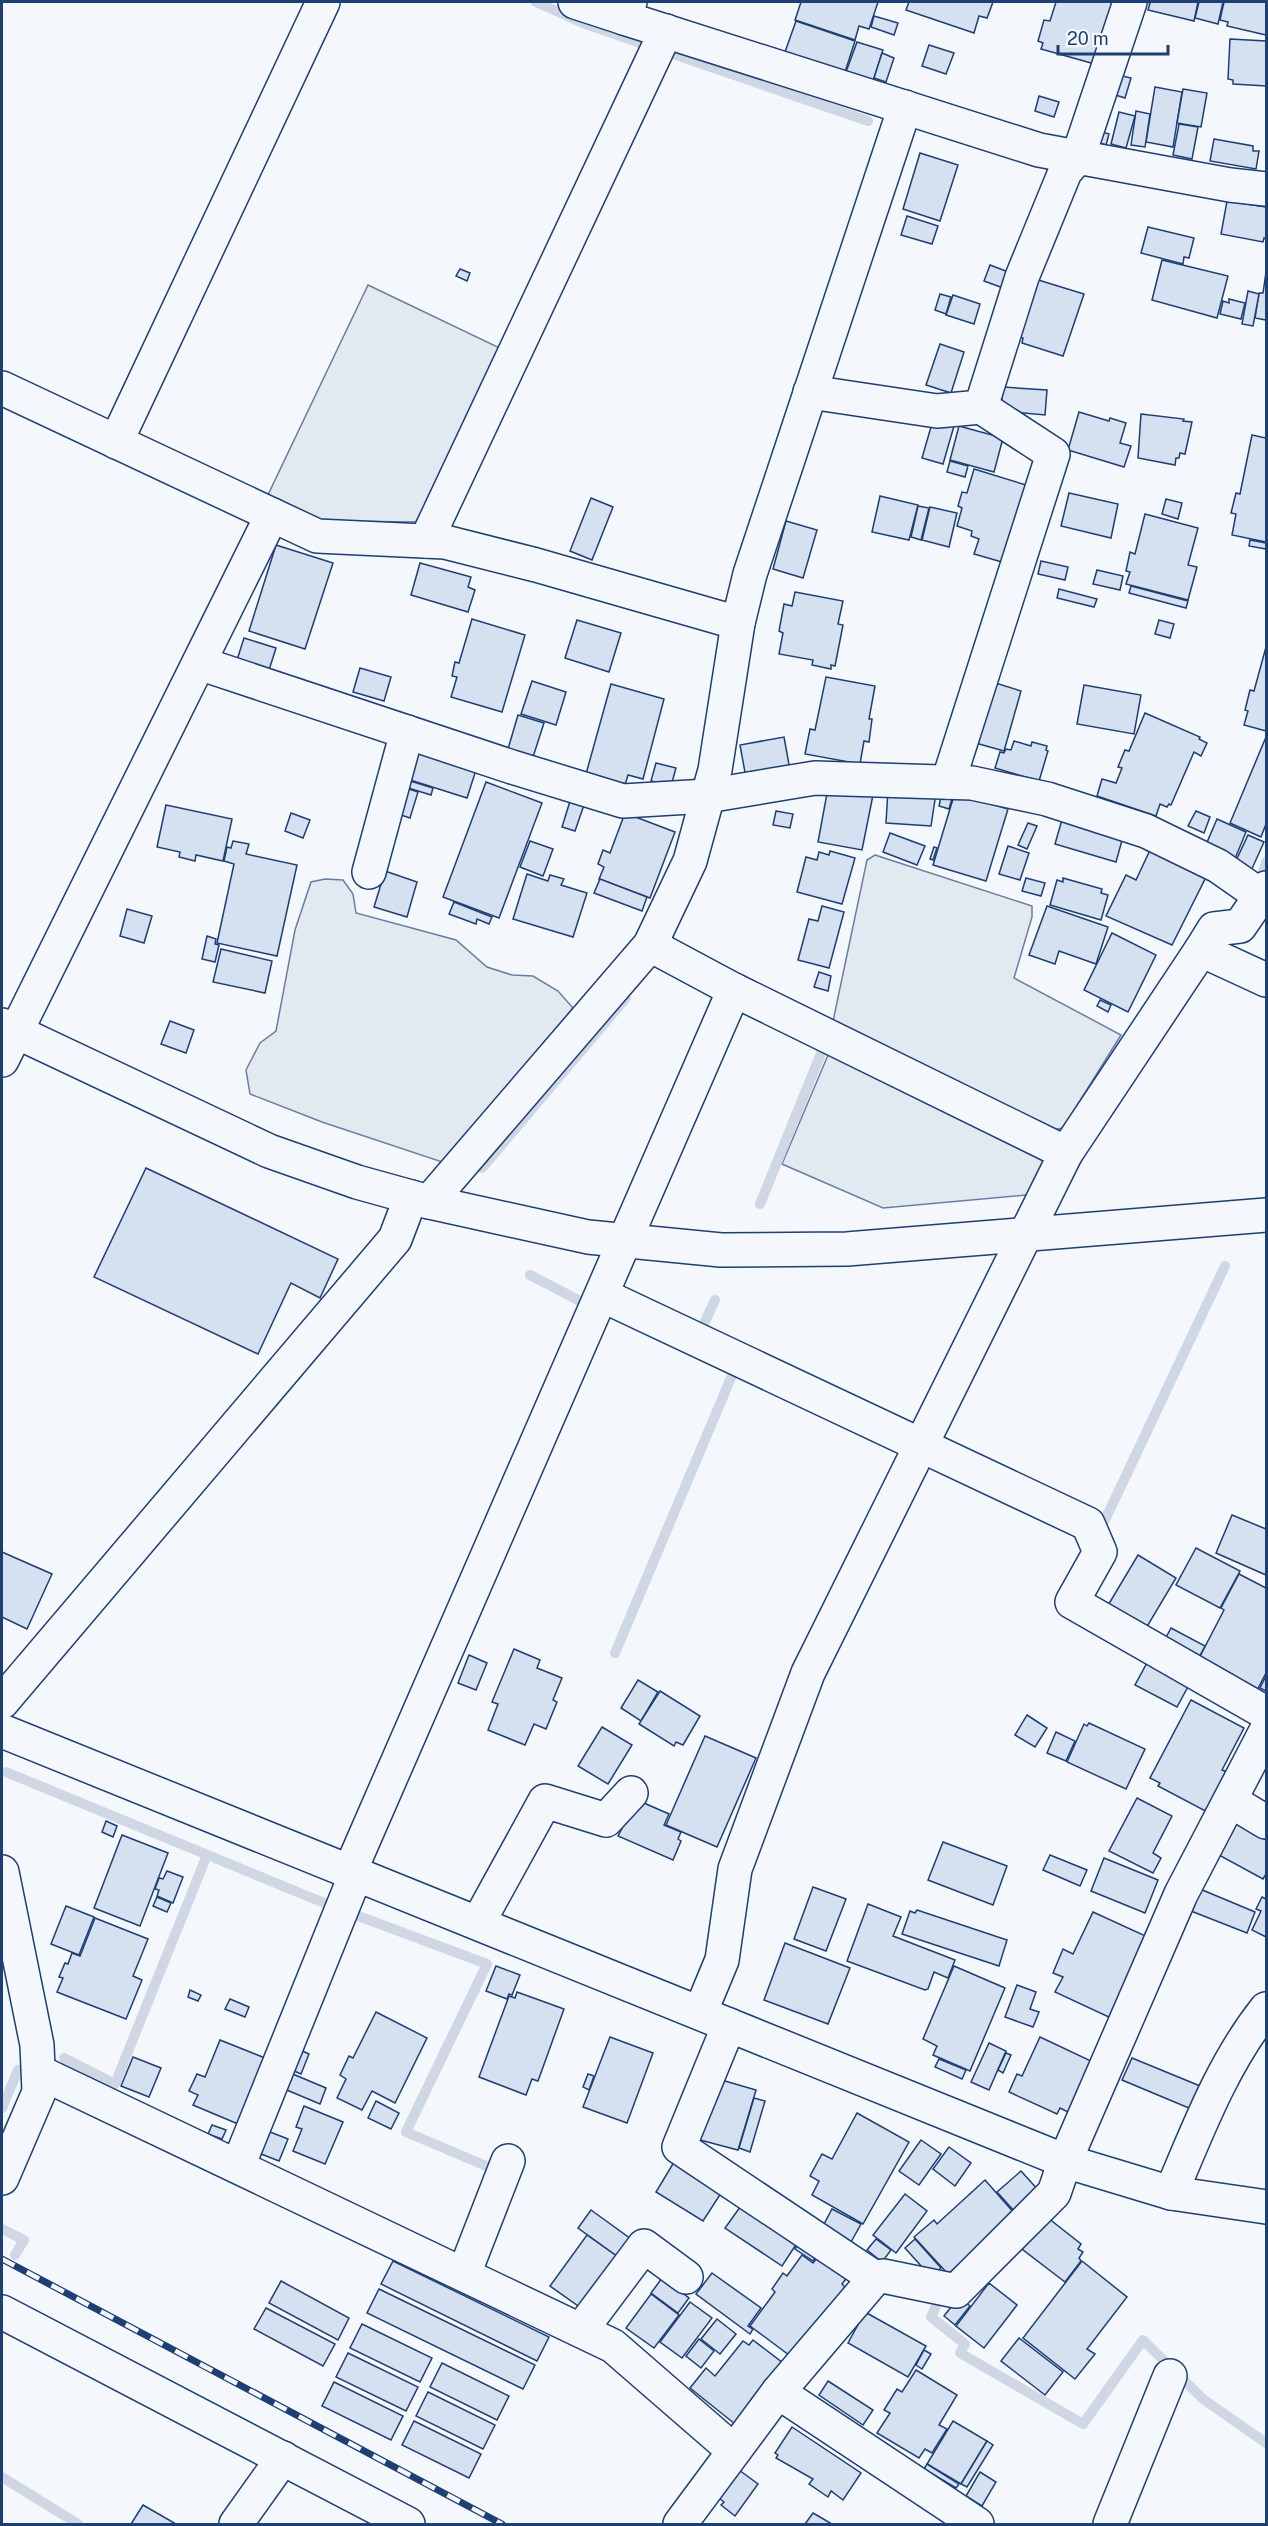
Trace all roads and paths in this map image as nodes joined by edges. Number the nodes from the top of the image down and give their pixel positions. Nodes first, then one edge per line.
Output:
1 (323, 2) edge
2 (575, 2) edge
3 (1130, 2) edge
4 (627, 10) edge
5 (666, 31) junction
6 (905, 107) junction
7 (1078, 157) junction
8 (1266, 189) edge
9 (2, 388) edge
10 (810, 393) junction
11 (981, 406) junction
12 (116, 442) junction
13 (272, 515) junction
14 (426, 541) junction
15 (738, 623) junction
16 (199, 663) junction
17 (407, 732) junction
18 (948, 782) junction
19 (707, 796) junction
20 (369, 872) dead end
21 (1264, 892) edge
22 (650, 945) junction
23 (1201, 950) junction
24 (1266, 980) edge
25 (734, 990) junction
26 (6, 1038) edge
27 (1066, 1153) junction
28 (420, 1200) junction
29 (1266, 1215) edge
30 (1028, 1233) junction
31 (626, 1241) junction
32 (602, 1295) junction
33 (922, 1446) junction
34 (2, 1702) edge
35 (1266, 1713) edge
36 (2, 1731) edge
37 (1266, 1731) edge
38 (631, 1793) dead end
39 (1231, 1802) junction
40 (1266, 1822) edge
41 (2, 1872) edge
42 (353, 1873) junction
43 (478, 1923) junction
44 (1266, 2009) edge
45 (714, 2019) junction
46 (39, 2072) junction
47 (508, 2161) dead end
48 (1065, 2161) junction
49 (238, 2166) junction
50 (2, 2178) edge
51 (1171, 2193) junction
52 (1266, 2207) edge
53 (464, 2274) junction
54 (686, 2277) dead end
55 (875, 2278) junction
56 (2, 2312) edge
57 (580, 2330) junction
58 (1170, 2376) dead end
59 (778, 2392) junction
60 (734, 2451) junction
61 (283, 2458) junction
62 (236, 2524) edge
63 (408, 2524) edge
64 (680, 2524) edge
65 (977, 2524) edge
66 (1110, 2524) edge

1 - 12 street
2 - 4 street
3 - 7 street
4 - 5 street
5 - 6 street
5 - 14 street
6 - 7 street
6 - 10 street
7 - 8 street
7 - 11 street
9 - 12 street
10 - 11 street
10 - 15 street
11 - 18 street
12 - 13 street
13 - 14 street
13 - 16 street
14 - 15 street
15 - 19 street
16 - 17 street
16 - 26 street
17 - 19 street
17 - 20 street
18 - 19 street
18 - 21 street
19 - 22 street
21 - 23 street
22 - 25 street
22 - 28 street
23 - 24 street
23 - 27 street
25 - 27 street
25 - 31 street
26 - 28 street
27 - 30 street
28 - 31 street
28 - 34 street
29 - 30 street
30 - 31 street
30 - 33 street
31 - 32 street
32 - 33 street
32 - 42 street
33 - 35 street
33 - 45 street
36 - 42 street
37 - 39 street
38 - 43 street
39 - 40 street
39 - 48 street
41 - 46 street
42 - 43 street
42 - 49 street
43 - 45 street
44 - 51 street
45 - 48 street
45 - 55 street
46 - 49 street
46 - 50 street
47 - 53 street
48 - 51 street
48 - 55 street
49 - 53 street
51 - 52 street
53 - 57 street
54 - 57 street
55 - 59 street
56 - 61 street
57 - 60 street
58 - 66 street
59 - 60 street
59 - 65 street
60 - 64 street
61 - 62 street
61 - 63 street

